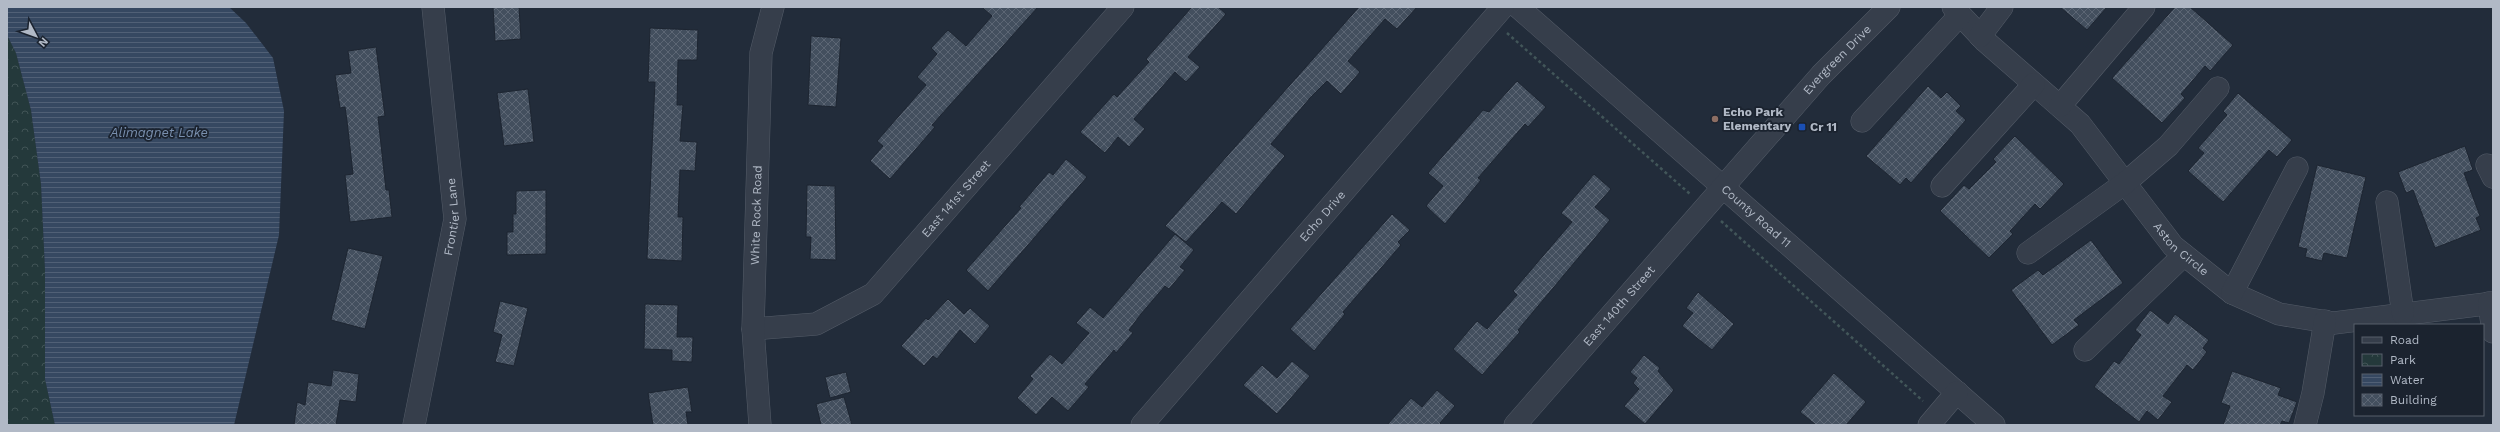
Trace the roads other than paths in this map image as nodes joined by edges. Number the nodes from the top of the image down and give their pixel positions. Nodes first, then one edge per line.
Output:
1 (433, 7) edge
2 (773, 7) edge
3 (1123, 7) edge
4 (1503, 7) edge
5 (1518, 7) edge
6 (1889, 7) edge
7 (2002, 7) edge
8 (2144, 7) edge
9 (1956, 11) edge
10 (1980, 36) junction
11 (2034, 84) junction
12 (2218, 88) dead end
13 (2060, 106) junction
14 (1862, 121) dead end
15 (2297, 168) dead end
16 (2125, 183) junction
17 (1942, 186) dead end
18 (1724, 188) junction
19 (2387, 202) dead end
20 (2028, 253) dead end
21 (2184, 255) junction
22 (2232, 293) junction
23 (2491, 303) edge
24 (2403, 314) junction
25 (2325, 321) junction
26 (753, 329) junction
27 (2493, 332) edge
28 (2085, 350) dead end
29 (1956, 392) junction
30 (414, 425) edge
31 (760, 425) edge
32 (1142, 425) edge
33 (1515, 425) edge
34 (1929, 425) edge
35 (1994, 425) edge
36 (2305, 425) edge

1 - 30 street, Frontier Lane
2 - 26 street, White Rock Road
3 - 26 street, East 141st Street
4 - 32 street, Echo Drive
5 - 18 street, County Road 11
6 - 18 street, Evergreen Drive
7 - 10 street
8 - 13 street
9 - 10 street, Aston Circle
9 - 14 street
10 - 11 street, Aston Circle
11 - 13 street, Aston Circle
11 - 17 street
12 - 16 street
13 - 16 street, Aston Circle
15 - 22 street
16 - 20 street
16 - 21 street, Aston Circle
18 - 29 street, County Road 11
18 - 33 street, East 140th Street
19 - 24 street
21 - 22 street, Aston Circle
21 - 28 street
22 - 25 street, Aston Circle
23 - 24 street, Aston Circle
23 - 27 street
24 - 25 street, Aston Circle
25 - 36 street
26 - 31 street, White Rock Road
29 - 34 street
29 - 35 street, County Road 11

